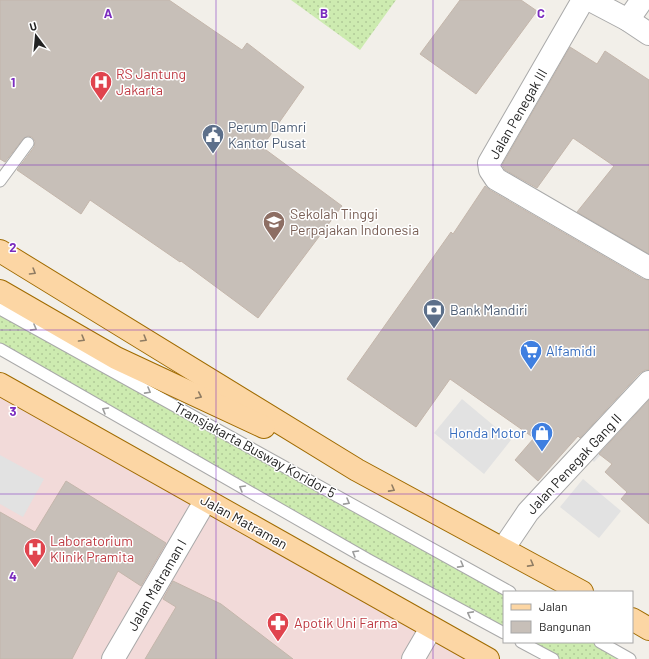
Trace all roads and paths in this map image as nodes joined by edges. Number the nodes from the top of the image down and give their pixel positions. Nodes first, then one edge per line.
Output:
1 (583, 0) edge
2 (590, 0) edge
3 (642, 0) edge
4 (628, 20) junction
5 (649, 34) edge
6 (28, 143) dead end
7 (0, 181) edge
8 (0, 251) edge
9 (649, 268) edge
10 (0, 291) edge
11 (0, 309) edge
12 (0, 349) edge
13 (649, 382) edge
14 (0, 384) edge
15 (0, 392) edge
16 (357, 470) junction
17 (200, 510) junction
18 (503, 549) junction
19 (508, 591) edge
20 (580, 591) edge
21 (633, 620) edge
22 (649, 629) edge
23 (503, 632) edge
24 (428, 635) junction
25 (523, 643) edge
26 (602, 643) edge
27 (113, 659) edge
28 (413, 659) edge
29 (471, 659) edge
30 (488, 659) edge
31 (553, 659) edge
32 (630, 659) edge

1 - 9 street, Jalan Penegak III
2 - 4 street
3 - 4 street
4 - 5 street
6 - 7 lane
8 -> 16 main road
10 -> 16 main road
11 -> 19 lane, Transjakarta Busway Koridor 5
23 -> 12 lane
13 - 18 street, Jalan Penegak Gang II
14 - 30 main road, Jalan Matraman
15 - 17 main road, Jalan Matraman
16 -> 18 main road
17 - 24 main road, Jalan Matraman
17 - 27 street, Jalan Matraman I
18 -> 20 main road
21 - 22 main road
24 - 28 street
24 - 29 main road, Jalan Matraman
25 - 31 lane
26 - 32 lane

